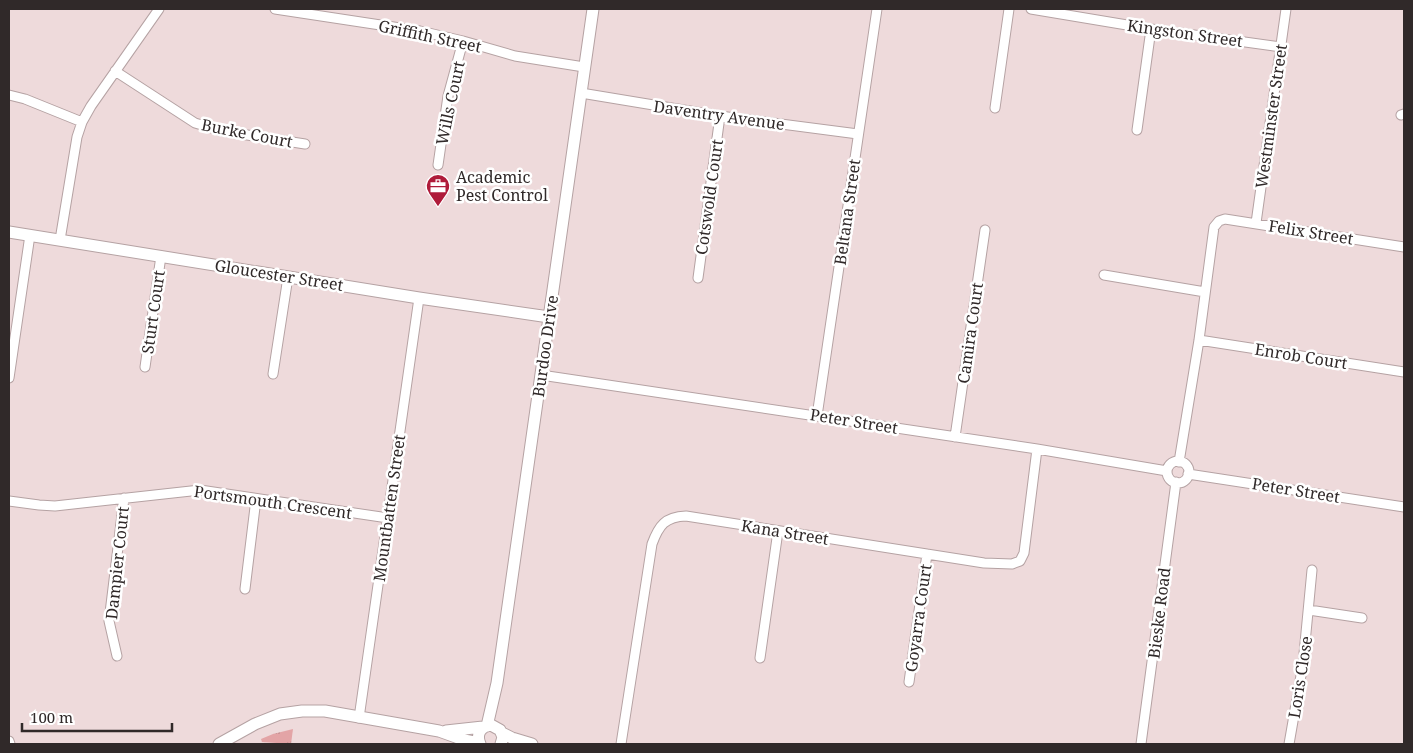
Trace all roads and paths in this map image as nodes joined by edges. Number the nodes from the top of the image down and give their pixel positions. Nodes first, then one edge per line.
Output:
1 (159, 9) edge
2 (276, 9) edge
3 (593, 9) edge
4 (877, 9) edge
5 (1010, 9) edge
6 (1031, 9) edge
7 (1286, 9) edge
8 (1151, 29) junction
9 (464, 41) junction
10 (1280, 47) junction
11 (584, 67) junction
12 (115, 71) junction
13 (581, 93) junction
14 (9, 95) edge
15 (995, 108) dead end
16 (720, 116) junction
17 (82, 122) junction
18 (1137, 130) dead end
19 (858, 134) junction
20 (305, 144) dead end
21 (438, 165) dead end
22 (1256, 223) junction
23 (985, 230) dead end
24 (9, 232) edge
25 (30, 235) junction
26 (60, 240) junction
27 (1404, 247) edge
28 (161, 256) junction
29 (1104, 275) dead end
30 (288, 277) junction
31 (698, 278) dead end
32 (1206, 292) junction
33 (419, 298) junction
34 (548, 317) junction
35 (1199, 340) junction
36 (145, 367) dead end
37 (1404, 372) edge
38 (273, 374) dead end
39 (541, 375) junction
40 (9, 378) edge
41 (817, 416) junction
42 (955, 437) junction
43 (1037, 450) junction
44 (1179, 462) junction
45 (1167, 471) junction
46 (1188, 474) junction
47 (1176, 482) junction
48 (124, 498) junction
49 (256, 499) junction
50 (9, 501) edge
51 (1404, 507) edge
52 (388, 518) junction
53 (778, 531) junction
54 (927, 554) junction
55 (1312, 570) dead end
56 (245, 588) dead end
57 (1309, 610) junction
58 (1362, 618) dead end
59 (117, 656) dead end
60 (760, 658) dead end
61 (909, 682) dead end
62 (356, 717) junction
63 (439, 732) junction
64 (494, 732) edge
65 (219, 744) edge
66 (228, 744) edge
67 (479, 744) edge
68 (532, 744) edge
69 (621, 744) edge
70 (1141, 744) edge
71 (1289, 744) edge

1 - 12 street
2 - 9 street, Griffith Street
3 - 11 street, Burdoo Drive
4 - 19 street, Beltana Street
5 - 15 street
6 - 8 street, Kingston Street
7 - 10 street, Westminster Street
8 - 10 street, Kingston Street
8 - 18 street
9 - 11 street, Griffith Street
9 - 21 street, Wills Court
10 - 22 street, Westminster Street
11 - 13 street, Burdoo Drive
12 - 17 street
12 - 20 street, Burke Court
13 - 16 street, Daventry Avenue
13 - 34 street, Burdoo Drive
14 - 17 street
16 - 19 street, Daventry Avenue
16 - 31 street, Cotswold Court
17 - 26 street
19 - 41 street, Beltana Street
22 - 27 street, Felix Street
22 - 32 street, Felix Street
23 - 42 street, Camira Court
24 - 25 street, Gloucester Street
25 - 26 street, Gloucester Street
25 - 40 street
26 - 28 street, Gloucester Street
28 - 30 street, Gloucester Street
28 - 36 street, Sturt Court
29 - 32 street
30 - 33 street, Gloucester Street
30 - 38 street
32 - 35 street
33 - 34 street, Gloucester Street
33 - 52 street, Mountbatten Street
34 - 39 street, Burdoo Drive
35 - 37 street, Enrob Court
35 - 44 street
39 - 41 street, Peter Street
39 - 64 street, Burdoo Drive
41 - 42 street, Peter Street
42 - 43 street, Peter Street
43 - 45 street, Peter Street
43 - 54 street, Kana Street
44 - 45 street
44 - 46 street
45 - 47 street
46 - 47 street
46 - 51 street, Peter Street
47 - 70 street, Bieske Road
48 - 49 street, Portsmouth Crescent
48 - 50 street, Portsmouth Crescent
48 - 59 street, Dampier Court
49 - 52 street, Portsmouth Crescent
49 - 56 street
52 - 62 street, Mountbatten Street
53 - 54 street, Kana Street
53 - 60 street
53 - 69 street, Kana Street
54 - 61 street, Goyarra Court
55 - 57 street, Loris Close
57 - 58 street
57 - 71 street, Loris Close
62 - 63 street
62 - 65 street
62 - 66 street
63 - 64 street
63 - 67 street
64 - 67 street, Burdoo Drive
64 - 68 street

